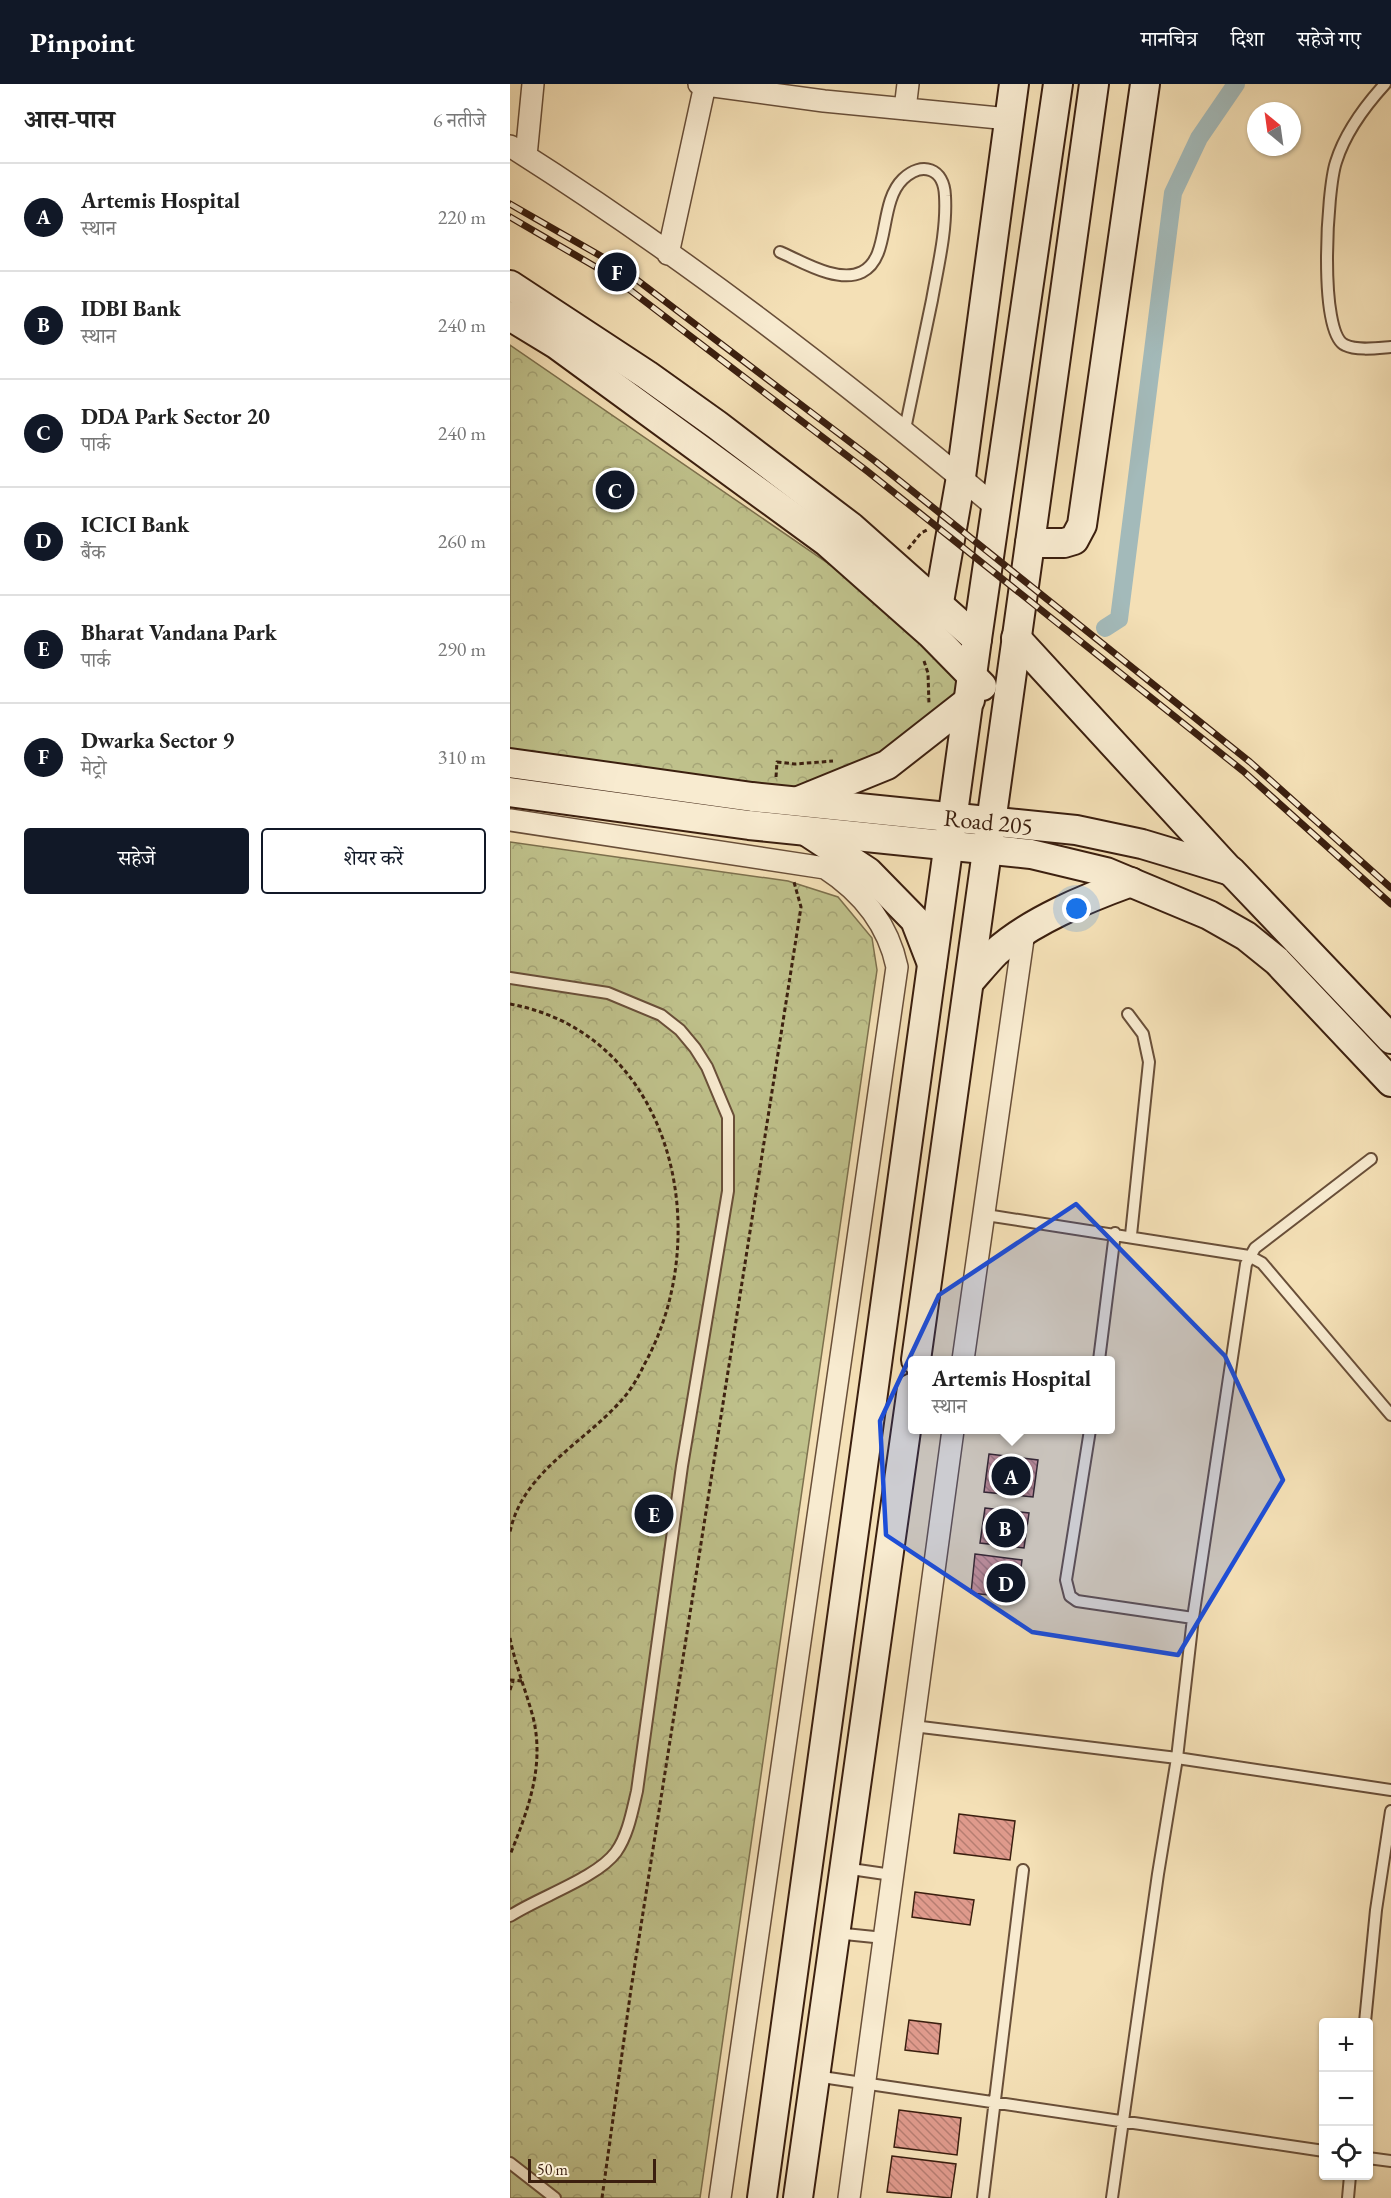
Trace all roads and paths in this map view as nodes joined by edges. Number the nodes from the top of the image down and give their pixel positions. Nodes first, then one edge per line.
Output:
1 (533, 84) edge
2 (699, 84) edge
3 (908, 84) edge
4 (1014, 84) edge
5 (1058, 84) edge
6 (1094, 84) edge
7 (1145, 84) edge
8 (1385, 84) edge
9 (705, 85) edge
10 (905, 109) junction
11 (1009, 119) junction
12 (518, 151) edge
13 (780, 252) dead end
14 (668, 254) junction
15 (510, 285) edge
16 (510, 316) edge
17 (1391, 347) edge
18 (905, 429) junction
19 (961, 477) junction
20 (996, 507) junction
21 (954, 514) junction
22 (1030, 543) junction
23 (894, 566) junction
24 (939, 606) junction
25 (1016, 638) junction
26 (977, 639) junction
27 (926, 643) junction
28 (972, 689) junction
29 (1008, 710) junction
30 (923, 711) dead end
31 (836, 761) dead end
32 (510, 763) edge
33 (510, 792) edge
34 (785, 801) junction
35 (954, 818) junction
36 (510, 820) edge
37 (992, 822) junction
38 (808, 831) junction
39 (950, 846) junction
40 (988, 850) junction
41 (778, 859) junction
42 (1231, 871) junction
43 (1131, 882) junction
44 (1024, 933) junction
45 (933, 966) junction
46 (510, 978) edge
47 (970, 981) junction
48 (510, 1004) edge
49 (1128, 1014) dead end
50 (1391, 1039) edge
51 (1391, 1082) edge
52 (1371, 1159) dead end
53 (986, 1215) junction
54 (1115, 1233) junction
55 (1131, 1236) junction
56 (1249, 1256) junction
57 (917, 1356) edge
58 (964, 1356) edge
59 (1100, 1356) edge
60 (1391, 1415) edge
61 (908, 1416) edge
62 (952, 1434) edge
63 (1089, 1434) edge
64 (510, 1532) edge
65 (1193, 1618) junction
66 (510, 1638) edge
67 (512, 1680) edge
68 (524, 1681) junction
69 (510, 1690) edge
70 (913, 1726) junction
71 (1177, 1758) junction
72 (1391, 1790) edge
73 (1391, 1811) edge
74 (510, 1855) edge
75 (844, 1868) junction
76 (1023, 1870) dead end
77 (892, 1875) junction
78 (510, 1916) edge
79 (835, 1933) junction
80 (884, 1938) junction
81 (1365, 2018) edge
82 (815, 2076) junction
83 (864, 2084) junction
84 (995, 2103) junction
85 (1125, 2122) junction
86 (1319, 2150) edge
87 (1373, 2159) edge
88 (1391, 2161) edge
89 (510, 2163) edge
90 (1350, 2180) edge
91 (555, 2198) edge
92 (602, 2198) edge
93 (720, 2198) edge
94 (762, 2198) edge
95 (798, 2198) edge
96 (849, 2198) edge
97 (983, 2198) edge
98 (1112, 2198) edge
99 (1348, 2198) edge

1 - 12 street
2 - 9 street
3 - 10 street
4 - 11 street
5 - 20 street
6 - 22 street
7 - 22 street
8 - 17 lane
9 - 10 street
9 - 14 street
10 - 11 street
11 - 19 street
12 - 14 street
13 - 18 lane
14 - 18 street
15 - 23 street
16 - 27 street
18 - 19 street
19 - 20 street
19 - 21 street
20 - 26 street
21 - 23 path
21 - 24 street
22 - 25 street
23 - 24 street
24 - 26 street
24 - 27 street
25 - 29 street
25 - 42 street
26 - 28 street
27 - 28 street
27 - 30 path
28 - 29 street
28 - 34 street
28 - 35 street
29 - 37 street
31 - 34 path
32 - 34 street, Road 205
33 - 38 street, Road 205
34 - 35 street, Road 205
35 - 37 street, Road 205
35 - 39 street
36 - 41 street
37 - 40 street
37 - 42 street, Road 205
38 - 39 street, Road 205
38 - 45 street
39 - 40 street, Road 205
39 - 45 street
40 - 43 street, Road 205
40 - 47 street
41 - 92 path
41 - 93 street
42 - 50 street, Road 205
43 - 44 street
43 - 51 street, Road 205
44 - 47 street
44 - 53 street
45 - 94 street
46 - 78 lane
47 - 57 street
48 - 64 path
49 - 55 lane
52 - 56 lane
53 - 54 lane
53 - 58 street
54 - 55 lane
54 - 59 lane
55 - 56 lane
56 - 60 lane
56 - 65 lane
61 - 75 street
62 - 70 street
63 - 65 lane
65 - 71 lane
66 - 68 path
67 - 68 path
67 - 69 path
68 - 74 path
70 - 71 lane
70 - 77 street
71 - 72 lane
71 - 85 lane
73 - 81 lane
75 - 77 lane
75 - 79 street
76 - 84 lane
77 - 80 street
79 - 80 lane
79 - 82 street
80 - 83 street
82 - 83 lane
82 - 95 street
83 - 84 lane
83 - 96 street
84 - 85 lane
84 - 97 lane
85 - 86 lane
85 - 98 lane
87 - 88 lane
89 - 91 lane
90 - 99 lane

